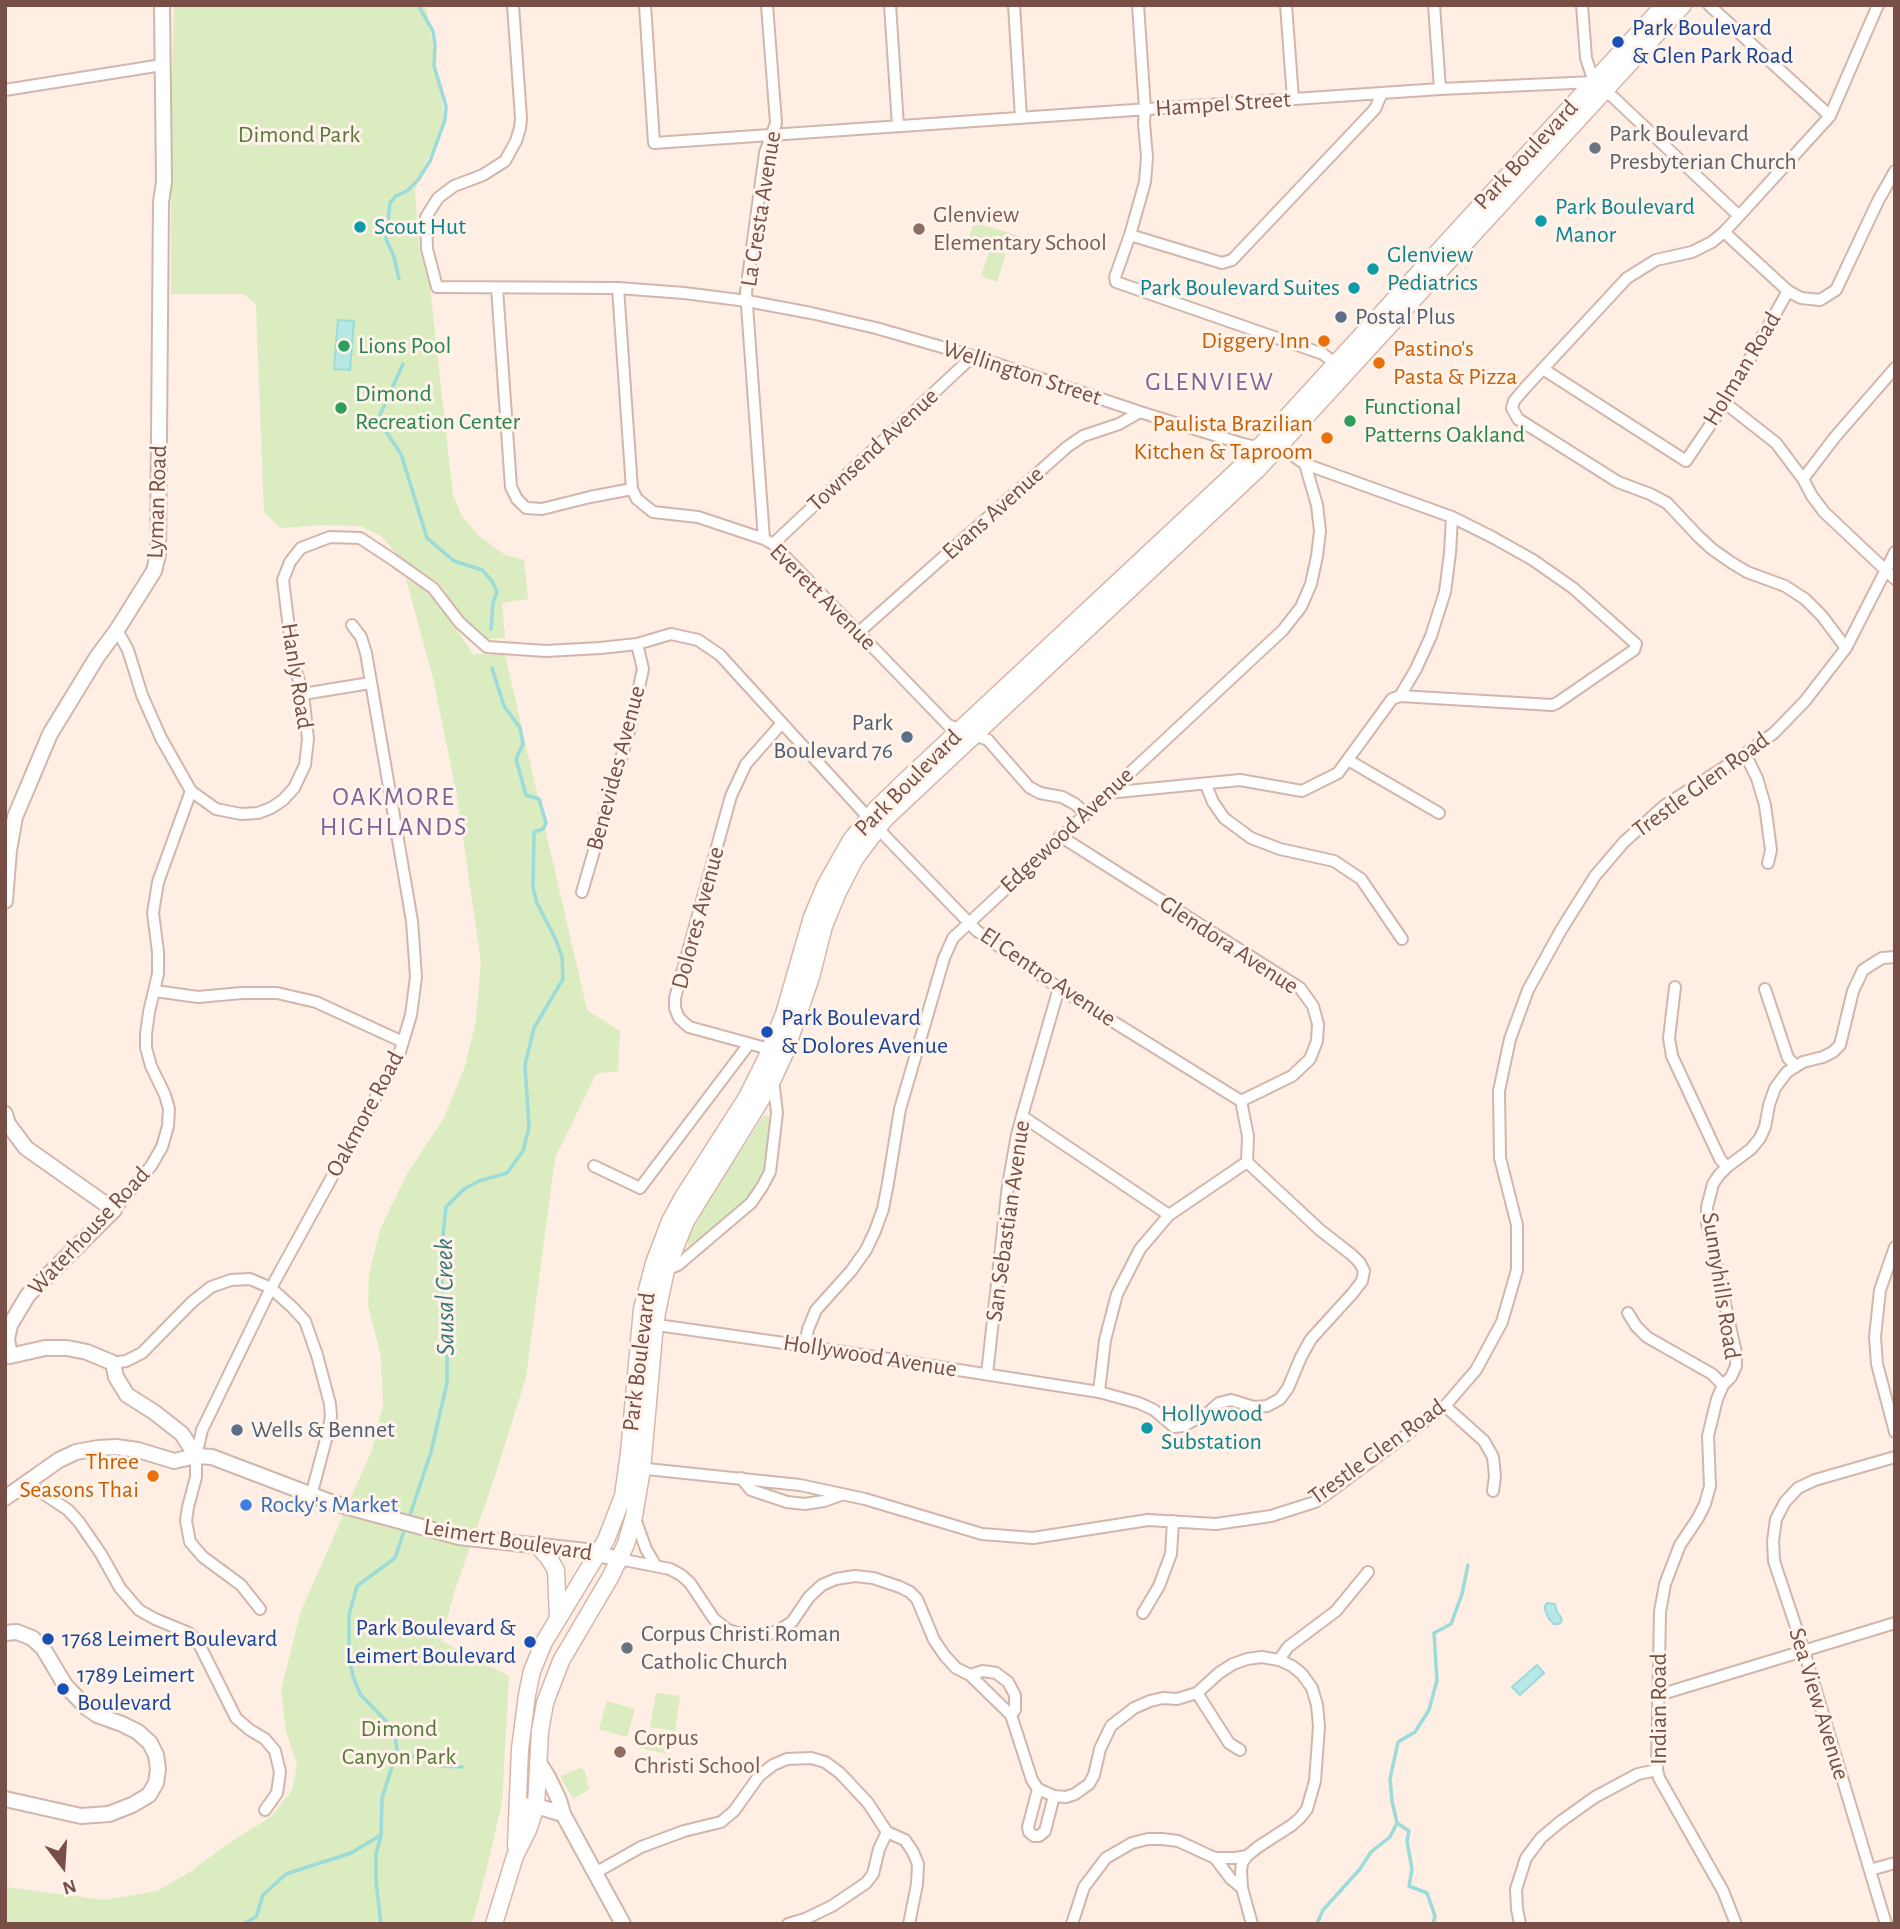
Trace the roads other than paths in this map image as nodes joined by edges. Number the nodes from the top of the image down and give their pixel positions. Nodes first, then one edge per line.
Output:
1 (162, 5) edge
2 (513, 5) edge
3 (645, 5) edge
4 (767, 5) edge
5 (890, 5) edge
6 (1014, 5) edge
7 (1138, 5) edge
8 (1286, 5) edge
9 (1434, 5) edge
10 (1582, 5) edge
11 (1664, 5) edge
12 (1683, 5) edge
13 (1709, 5) edge
14 (1878, 5) edge
15 (162, 65) junction
16 (1599, 86) junction
17 (1440, 89) junction
18 (5, 90) edge
19 (1381, 93) junction
20 (1293, 99) junction
21 (1145, 109) junction
22 (1829, 116) junction
23 (1021, 118) junction
24 (898, 126) junction
25 (771, 135) junction
26 (1895, 171) edge
27 (1739, 216) junction
28 (1724, 232) junction
29 (1130, 235) junction
30 (496, 288) junction
31 (618, 288) junction
32 (1788, 291) junction
33 (747, 301) junction
34 (973, 356) junction
35 (1341, 367) junction
36 (1895, 368) edge
37 (1543, 369) junction
38 (1725, 403) junction
39 (1140, 412) junction
40 (1266, 449) junction
41 (1305, 464) junction
42 (1803, 479) junction
43 (632, 489) junction
44 (1452, 517) junction
45 (768, 541) junction
46 (1895, 552) edge
47 (392, 559) joint
48 (1884, 570) junction
49 (1895, 579) edge
50 (352, 625) dead end
51 (117, 631) junction
52 (859, 632) junction
53 (637, 644) junction
54 (1846, 648) junction
55 (370, 682) junction
56 (303, 694) junction
57 (1400, 696) junction
58 (782, 723) junction
59 (967, 732) junction
60 (1745, 754) junction
61 (1349, 761) junction
62 (1206, 785) junction
63 (191, 791) junction
64 (1107, 793) junction
65 (1085, 813) junction
66 (1439, 813) dead end
67 (873, 822) junction
68 (1060, 836) junction
69 (1768, 863) dead end
70 (582, 892) dead end
71 (5, 901) edge
72 (969, 922) junction
73 (1402, 939) dead end
74 (1895, 957) edge
75 (1675, 987) dead end
76 (1059, 988) junction
77 (1765, 989) dead end
78 (155, 991) junction
79 (403, 1042) junction
80 (749, 1044) junction
81 (778, 1051) junction
82 (1796, 1066) junction
83 (773, 1079) junction
84 (1241, 1101) junction
85 (1021, 1116) junction
86 (6, 1121) edge
87 (1247, 1162) junction
88 (594, 1166) dead end
89 (1727, 1167) junction
90 (114, 1210) junction
91 (1170, 1215) junction
92 (1895, 1247) edge
93 (666, 1270) junction
94 (271, 1288) junction
95 (1628, 1313) dead end
96 (648, 1324) junction
97 (805, 1346) junction
98 (8, 1357) edge
99 (113, 1363) junction
100 (987, 1374) junction
101 (1723, 1385) junction
102 (1099, 1392) junction
103 (1445, 1406) junction
104 (1895, 1432) edge
105 (196, 1456) junction
106 (1895, 1457) edge
107 (635, 1468) junction
108 (741, 1478) junction
109 (26, 1482) junction
110 (1710, 1486) joint
111 (1493, 1492) dead end
112 (844, 1494) junction
113 (311, 1496) junction
114 (5, 1498) edge
115 (634, 1516) junction
116 (1173, 1521) junction
117 (537, 1545) junction
118 (597, 1554) junction
119 (619, 1559) junction
120 (656, 1566) junction
121 (1368, 1572) dead end
122 (260, 1609) dead end
123 (1143, 1613) dead end
124 (558, 1617) junction
125 (1895, 1623) edge
126 (5, 1633) edge
127 (1804, 1651) junction
128 (1279, 1660) junction
129 (970, 1675) junction
130 (1197, 1693) junction
131 (1659, 1695) junction
132 (1011, 1715) junction
133 (1240, 1750) dead end
134 (538, 1761) junction
135 (1657, 1770) junction
136 (1038, 1789) junction
137 (1054, 1796) junction
138 (5, 1799) edge
139 (519, 1805) junction
140 (536, 1806) junction
141 (265, 1810) dead end
142 (562, 1814) junction
143 (887, 1832) junction
144 (515, 1856) junction
145 (1247, 1856) junction
146 (1215, 1858) junction
147 (1895, 1863) edge
148 (1870, 1870) junction
149 (596, 1873) junction
150 (1242, 1888) junction
151 (494, 1924) edge
152 (623, 1924) edge
153 (788, 1924) edge
154 (909, 1924) edge
155 (1072, 1924) edge
156 (1252, 1924) edge
157 (1520, 1924) edge
158 (1737, 1924) edge
159 (1886, 1924) edge

1 - 15 street, Lyman Road
2 - 30 street, Wellington Street
3 - 25 street, Hampel Street
4 - 25 street, La Cresta Avenue
5 - 24 street
6 - 23 street
7 - 21 street
8 - 20 street
9 - 17 street
10 - 16 street
11 - 16 main road, Park Boulevard
12 - 16 main road, Park Boulevard
13 - 22 street
14 - 22 street
15 - 18 street
15 - 51 street, Lyman Road
16 - 17 street, Hampel Street
16 - 27 street
16 - 35 main road, Park Boulevard
17 - 19 street, Hampel Street
19 - 20 street, Hampel Street
19 - 29 street
20 - 21 street, Hampel Street
21 - 23 street, Hampel Street
21 - 29 street
22 - 27 street
23 - 24 street, Hampel Street
24 - 25 street, Hampel Street
25 - 33 street, La Cresta Avenue
26 - 32 street, Holman Road
27 - 28 street
28 - 32 street
28 - 37 street
29 - 35 street
30 - 31 street, Wellington Street
30 - 43 street
31 - 33 street, Wellington Street
31 - 43 street
32 - 38 street, Holman Road
33 - 34 street, Wellington Street
33 - 45 street, La Cresta Avenue
34 - 39 street, Wellington Street
34 - 45 street, Townsend Avenue
35 - 40 main road, Park Boulevard
36 - 42 street
37 - 38 street, Holman Road
37 - 54 street
38 - 42 street
39 - 40 street, Wellington Street
39 - 52 street, Evans Avenue
40 - 41 street, Wellington Street
40 - 59 main road, Park Boulevard
41 - 44 street, Wellington Street
41 - 64 street, Edgewood Avenue
42 - 48 street
43 - 45 street, Everett Avenue
44 - 57 street
44 - 57 street, Wellington Street
45 - 52 street, Everett Avenue
46 - 48 street, Trestle Glen Road
47 - 53 street, El Centro Avenue
47 - 56 street, Hanly Road
48 - 49 street
48 - 54 street, Trestle Glen Road
50 - 55 street, Oakmore Road
51 - 63 street
51 - 71 street, Lyman Road
52 - 59 street, Everett Avenue
53 - 58 street, El Centro Avenue
53 - 70 street, Benevides Avenue
54 - 60 street, Trestle Glen Road
55 - 56 street
55 - 79 street, Oakmore Road
56 - 63 street, Hanly Road
57 - 61 street
58 - 67 street, El Centro Avenue
58 - 80 street, Dolores Avenue
59 - 65 street, Everett Avenue
59 - 67 main road, Park Boulevard
60 - 69 street
60 - 103 street, Trestle Glen Road
61 - 62 street
61 - 66 street
62 - 64 street
62 - 73 street
63 - 78 street, Waterhouse Road
64 - 65 street, Edgewood Avenue
65 - 68 street, Edgewood Avenue
67 - 72 street, El Centro Avenue
67 - 81 main road, Park Boulevard
68 - 72 street, Edgewood Avenue
68 - 84 street, Glendora Avenue
72 - 76 street, El Centro Avenue
72 - 97 street, Edgewood Avenue
74 - 82 street, Sunnyhills Road
75 - 89 street
76 - 84 street, El Centro Avenue
76 - 85 street, San Sebastian Avenue
77 - 82 street
78 - 79 street
78 - 90 street, Waterhouse Road
79 - 94 street, Oakmore Road
80 - 81 street, Dolores Avenue
80 - 88 street
81 - 83 main road, Park Boulevard
81 - 96 main road, Park Boulevard
82 - 89 street, Sunnyhills Road
83 - 93 main road, Park Boulevard
83 - 93 street, Park Boulevard
84 - 87 street
85 - 91 street
85 - 100 street, San Sebastian Avenue
86 - 90 street
87 - 91 street
87 - 102 street, Hollywood Avenue
89 - 101 street, Sunnyhills Road
90 - 98 street, Waterhouse Road
91 - 102 street
92 - 104 street
93 - 96 main road, Park Boulevard
94 - 99 street
94 - 105 street, Oakmore Road
94 - 113 street
95 - 101 street
96 - 97 street, Hollywood Avenue
96 - 107 main road, Park Boulevard
97 - 100 street, Hollywood Avenue
98 - 99 street
99 - 105 street
100 - 102 street, Hollywood Avenue
101 - 110 street, Sunnyhills Road
103 - 111 street
103 - 116 street, Trestle Glen Road
105 - 109 street, Leimert Boulevard
105 - 113 street, Leimert Boulevard
105 - 122 street, Oakmore Road
106 - 127 street, Sea View Avenue
107 - 108 street, Trestle Glen Road
107 - 115 main road, Park Boulevard
107 - 118 main road, Park Boulevard
108 - 112 street, Trestle Glen Road
108 - 112 street, Trestle Glen Road
109 - 114 street, Leimert Boulevard
109 - 141 street
110 - 131 street, Indian Road
112 - 116 street, Trestle Glen Road
113 - 117 street, Leimert Boulevard
115 - 119 main road, Park Boulevard
115 - 120 street
116 - 123 street
117 - 118 street, Leimert Boulevard
117 - 124 main road
118 - 119 street, Leimert Boulevard
118 - 124 main road, Park Boulevard
119 - 120 street
119 - 134 main road, Park Boulevard
120 - 129 street
121 - 128 street
124 - 139 main road, Park Boulevard
125 - 127 street
126 - 138 street
127 - 131 street
127 - 148 street, Sea View Avenue
128 - 130 street
128 - 145 street
129 - 132 street
129 - 132 street
130 - 133 street
130 - 137 street
131 - 135 street, Indian Road
132 - 136 street
134 - 140 main road, Park Boulevard
134 - 142 street
135 - 157 street
135 - 158 street, Indian Road
136 - 137 street
136 - 137 street
139 - 140 street
139 - 144 main road, Park Boulevard
140 - 142 street
140 - 144 main road, Park Boulevard
142 - 149 street
143 - 149 street
143 - 153 street
143 - 154 street
144 - 151 main road, Park Boulevard
145 - 146 street
145 - 150 street
146 - 150 street
146 - 155 street
147 - 148 street
148 - 159 street, Sea View Avenue
149 - 152 street
150 - 156 street

